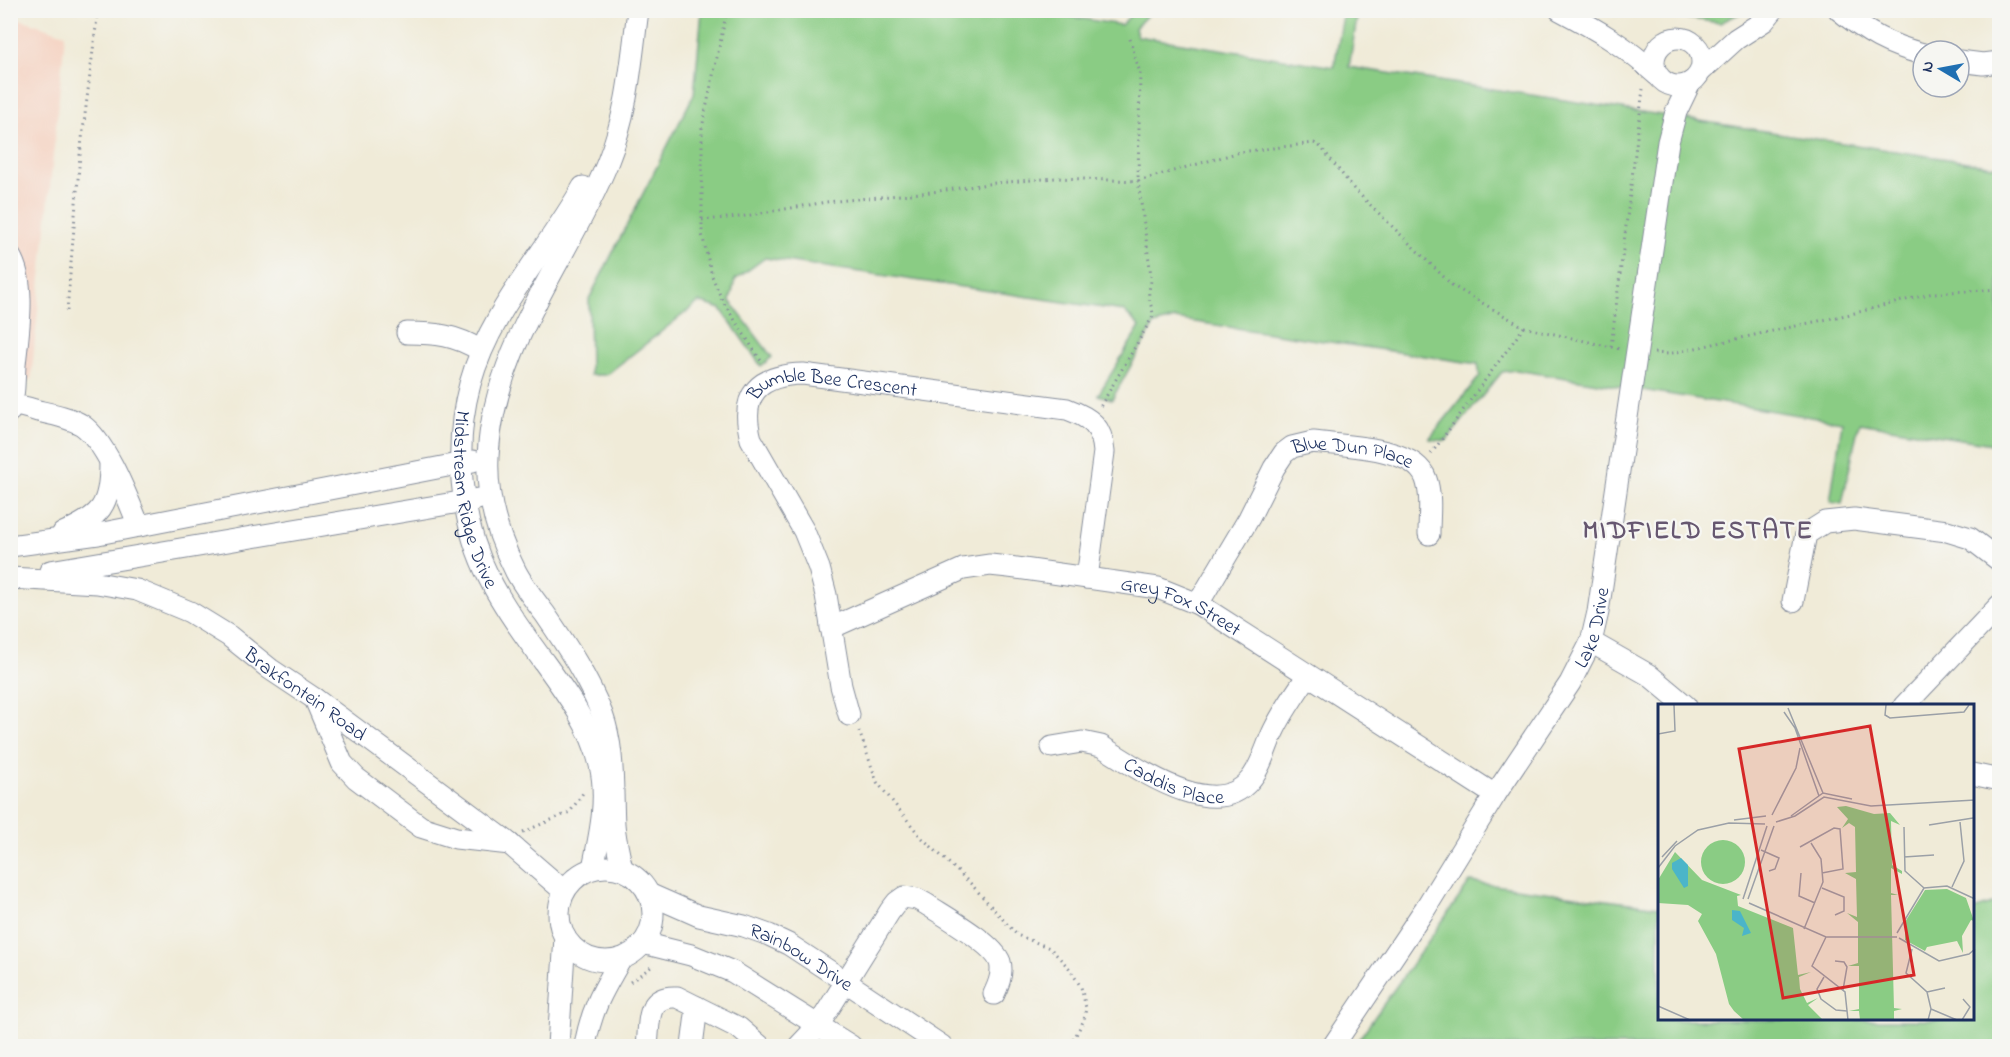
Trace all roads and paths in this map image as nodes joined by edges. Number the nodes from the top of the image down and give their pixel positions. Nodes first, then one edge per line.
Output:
1 (98, 10) edge
2 (638, 10) edge
3 (727, 10) edge
4 (1560, 10) edge
5 (1773, 10) edge
6 (1839, 10) edge
7 (1598, 29) junction
8 (1130, 39) dead end
9 (1736, 39) junction
10 (1662, 44) junction
11 (1695, 45) junction
12 (1911, 50) edge
13 (1971, 62) edge
14 (2000, 62) edge
15 (1655, 74) junction
16 (1695, 77) junction
17 (626, 106) junction
18 (1668, 142) junction
19 (1138, 181) junction
20 (702, 220) junction
21 (12, 262) edge
22 (2000, 289) edge
23 (67, 311) dead end
24 (1524, 327) junction
25 (406, 333) dead end
26 (1611, 347) junction
27 (481, 351) junction
28 (1636, 352) junction
29 (772, 378) junction
30 (11, 407) edge
31 (1091, 421) junction
32 (488, 459) junction
33 (110, 462) junction
34 (461, 463) junction
35 (1420, 468) junction
36 (491, 496) junction
37 (466, 502) junction
38 (129, 528) junction
39 (1429, 534) dead end
40 (43, 542) junction
41 (10, 546) edge
42 (196, 546) junction
43 (2000, 561) edge
44 (59, 569) junction
45 (10, 577) edge
46 (1087, 578) junction
47 (1792, 601) dead end
48 (1197, 604) junction
49 (2000, 605) edge
50 (831, 628) junction
51 (1591, 642) junction
52 (1308, 675) junction
53 (315, 699) junction
54 (1684, 704) edge
55 (1906, 704) edge
56 (849, 715) joint
57 (1052, 747) dead end
58 (600, 765) junction
59 (1974, 774) edge
60 (2000, 780) edge
61 (1495, 795) junction
62 (505, 840) junction
63 (593, 868) junction
64 (622, 869) junction
65 (564, 891) junction
66 (649, 894) junction
67 (565, 937) junction
68 (643, 943) junction
69 (670, 949) junction
70 (621, 959) junction
71 (846, 982) junction
72 (624, 987) dead end
73 (994, 994) dead end
74 (697, 1007) junction
75 (818, 1026) junction
76 (738, 1037) edge
77 (558, 1047) edge
78 (585, 1047) edge
79 (647, 1047) edge
80 (692, 1047) edge
81 (760, 1047) edge
82 (799, 1047) edge
83 (851, 1047) edge
84 (942, 1047) edge
85 (1070, 1047) edge
86 (1333, 1047) edge

1 - 23 path
2 - 17 street, Midstream Ridge Drive
3 - 20 path
4 - 7 street
5 - 9 street
6 - 12 street
7 - 10 street
7 - 15 street
8 - 19 path
9 - 11 street
9 - 16 street
10 - 11 street
10 - 15 street
11 - 16 street
13 - 14 street
15 - 16 street
15 - 18 street, Lake Drive
15 - 26 path
16 - 18 street, Lake Drive
17 - 27 street, Midstream Ridge Drive
17 - 32 street, Midstream Ridge Drive
18 - 28 street, Lake Drive
19 - 20 path
19 - 24 path
19 - 31 path
20 - 29 path
21 - 30 street
22 - 28 path
24 - 26 path
24 - 35 path
25 - 27 street
26 - 28 path
27 - 34 street, Midstream Ridge Drive
28 - 51 street, Lake Drive
29 - 31 street, Bumble Bee Crescent
29 - 50 street, Bumble Bee Crescent
30 - 33 street
31 - 46 street
32 - 34 street
32 - 36 street, Midstream Ridge Drive
33 - 38 street
33 - 40 street
34 - 37 street, Midstream Ridge Drive
34 - 38 street
35 - 39 street, Blue Dun Place
35 - 48 street, Blue Dun Place
36 - 37 street, Brakfontein Road
36 - 64 street, Midstream Ridge Drive
37 - 42 street, Brakfontein Road
37 - 58 street, Midstream Ridge Drive
38 - 40 street
38 - 42 street
38 - 44 street
40 - 41 street
42 - 44 street, Brakfontein Road
43 - 47 street
44 - 45 street, Brakfontein Road
45 - 53 street, Brakfontein Road
46 - 48 street, Grey Fox Street
46 - 50 street, Grey Fox Street
48 - 52 street, Grey Fox Street
49 - 55 street
50 - 56 street, Bumble Bee Crescent
51 - 54 street
51 - 61 street, Lake Drive
52 - 57 street, Caddis Place
52 - 61 street, Grey Fox Street
53 - 62 street, Brakfontein Road
53 - 62 street
56 - 85 path
58 - 62 path
58 - 63 street, Midstream Ridge Drive
59 - 60 street
61 - 86 street, Lake Drive
62 - 65 street, Brakfontein Road
63 - 64 street
63 - 65 street
64 - 66 street
65 - 67 street
66 - 68 street
66 - 71 street, Rainbow Drive
67 - 70 street
67 - 77 street
68 - 69 street
68 - 70 street
69 - 72 path
69 - 75 street
70 - 78 street
71 - 73 street
71 - 75 street
71 - 84 street, Rainbow Drive
74 - 76 street
74 - 79 street
74 - 80 street
75 - 82 street
75 - 83 street
76 - 81 street

